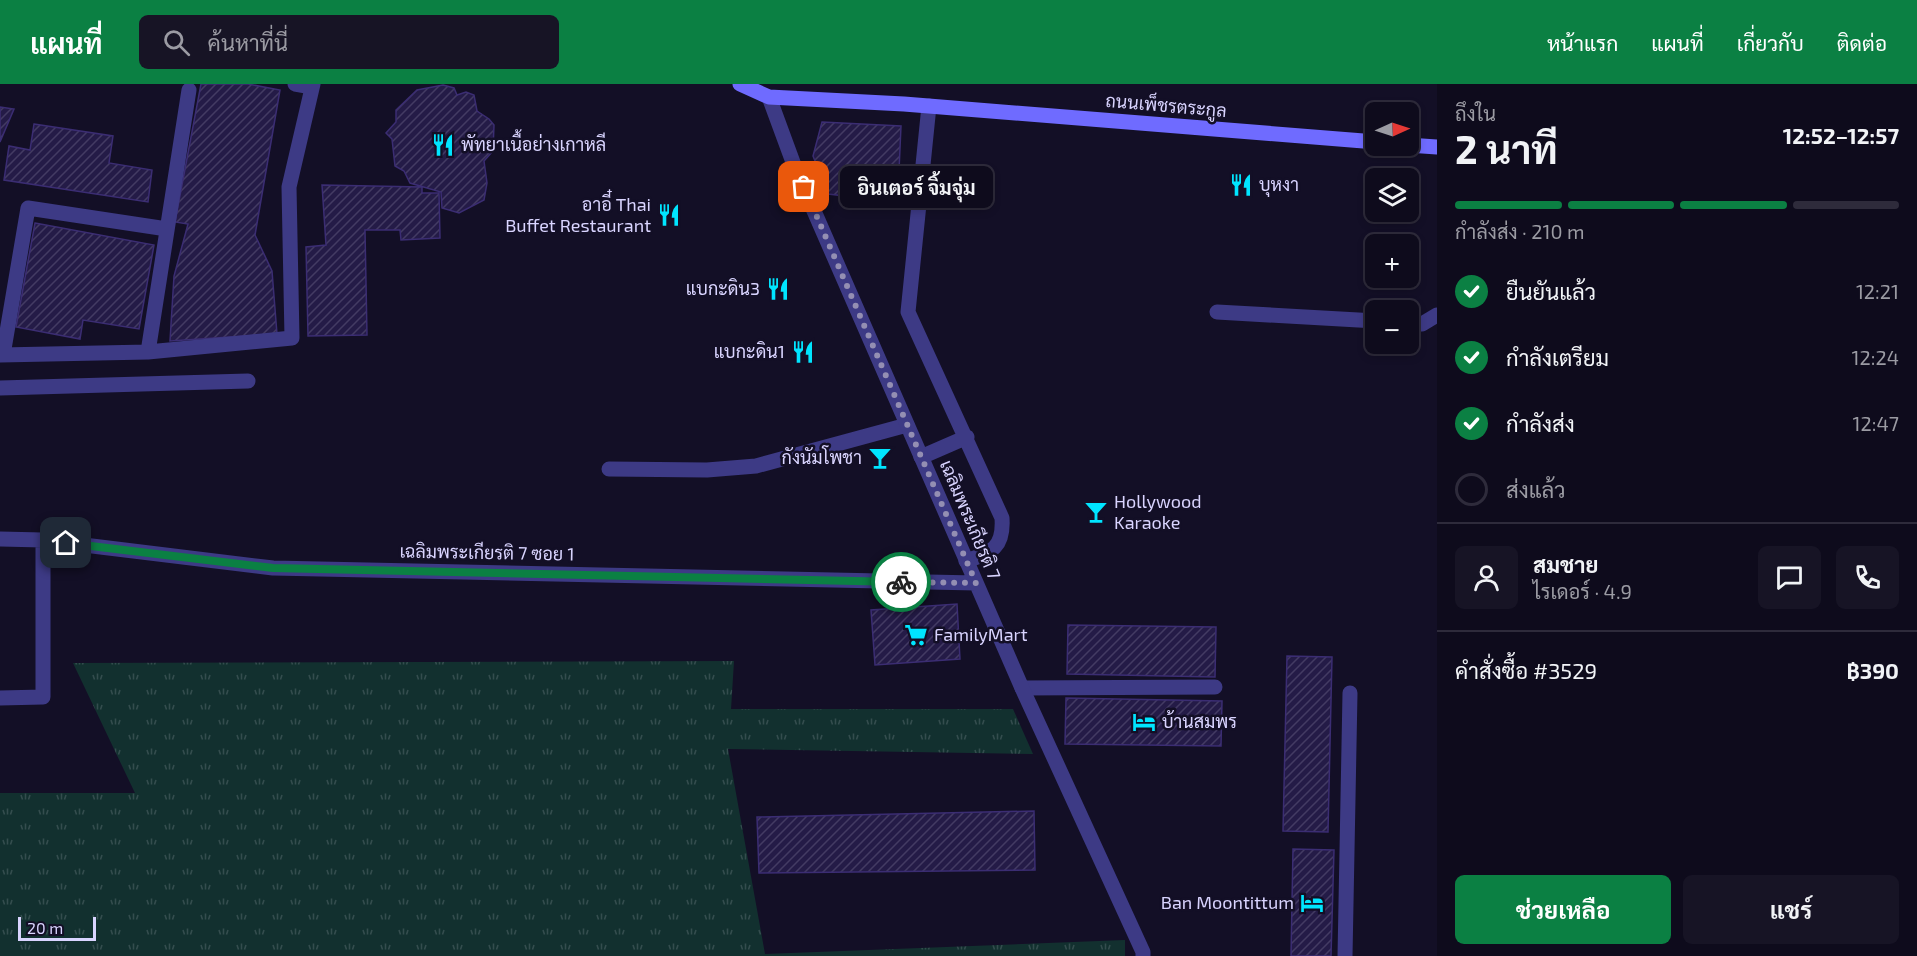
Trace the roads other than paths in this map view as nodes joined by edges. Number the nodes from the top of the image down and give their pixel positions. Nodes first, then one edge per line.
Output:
1 (295, 84) edge
2 (740, 84) edge
3 (313, 86) edge
4 (189, 90) dead end
5 (769, 97) junction
6 (929, 106) junction
7 (1365, 141) edge
8 (1419, 146) edge
9 (1437, 147) edge
10 (167, 229) junction
11 (1217, 312) dead end
12 (1437, 315) edge
13 (1365, 320) edge
14 (1419, 324) edge
15 (148, 352) junction
16 (2, 355) edge
17 (248, 381) dead end
18 (0, 388) edge
19 (907, 425) junction
20 (967, 437) junction
21 (921, 457) junction
22 (609, 469) dead end
23 (0, 539) edge
24 (44, 540) junction
25 (966, 561) junction
26 (976, 583) junction
27 (1215, 687) dead end
28 (1022, 688) junction
29 (1350, 693) dead end
30 (0, 698) edge
31 (1147, 955) edge
32 (1345, 956) edge

1 - 3 street
2 - 5 street, ถนนเพ็ชรตระกูล
3 - 15 street
4 - 10 street
5 - 6 street, ถนนเพ็ชรตระกูล
5 - 19 street, เฉลิมพระเกียรติ 7
6 - 7 street, ถนนเพ็ชรตระกูล
6 - 20 street
8 - 9 street
10 - 15 street
10 - 16 street
11 - 13 street
12 - 14 street
15 - 16 street
17 - 18 street
19 - 21 street, เฉลิมพระเกียรติ 7
19 - 22 street
20 - 21 street
20 - 25 street
21 - 25 street, เฉลิมพระเกียรติ 7
23 - 24 street, เฉลิมพระเกียรติ 7 ซอย 1
24 - 26 street, เฉลิมพระเกียรติ 7 ซอย 1
24 - 30 street
25 - 26 street, เฉลิมพระเกียรติ 7
26 - 28 street, เฉลิมพระเกียรติ 7
27 - 28 street
28 - 31 street, เฉลิมพระเกียรติ 7
29 - 32 street

